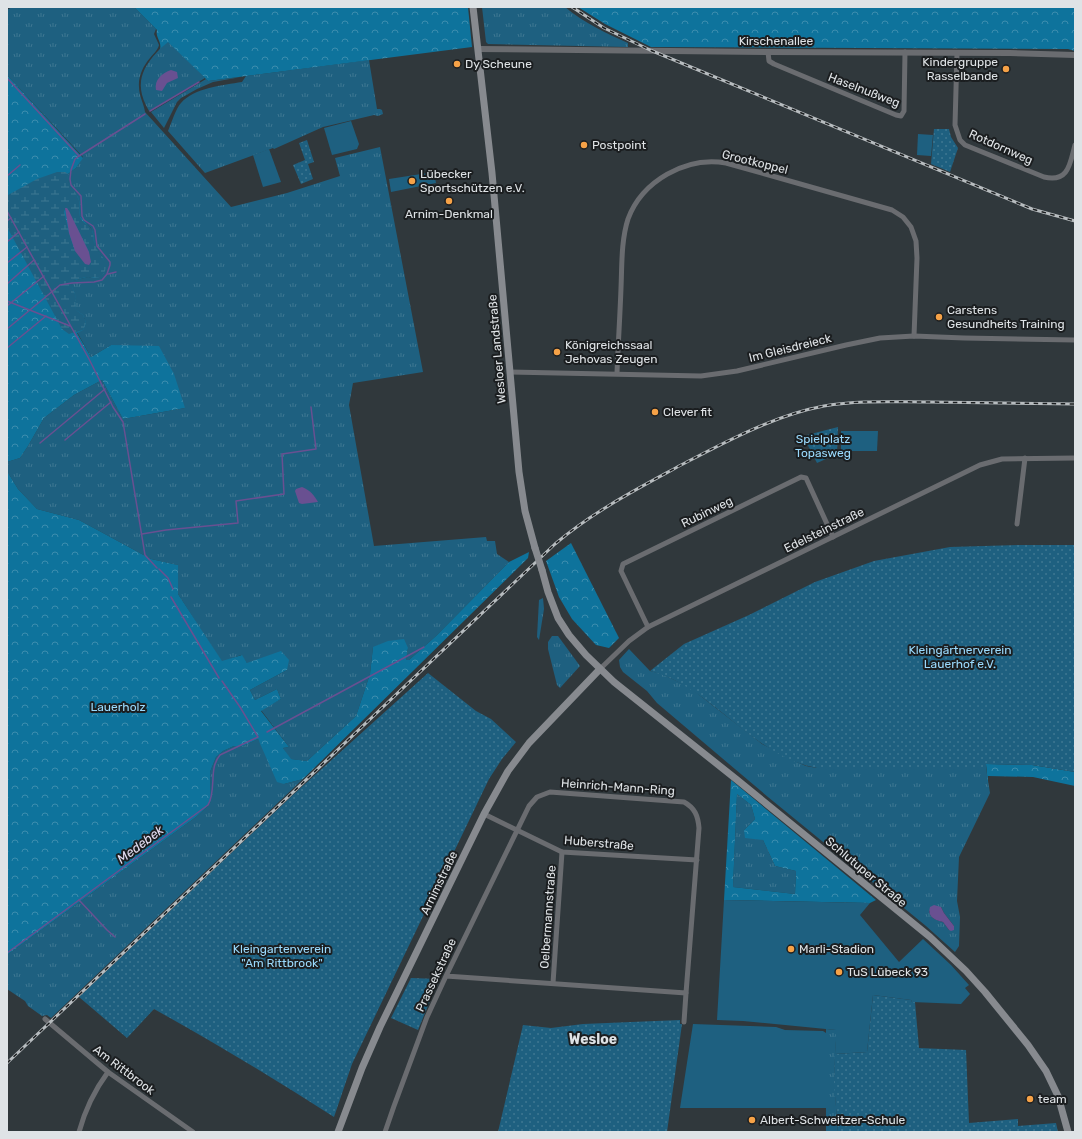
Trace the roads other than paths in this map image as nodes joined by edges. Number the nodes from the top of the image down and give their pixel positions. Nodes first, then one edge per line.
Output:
1 (473, 7) edge
2 (478, 49) junction
3 (768, 52) junction
4 (905, 52) junction
5 (957, 53) junction
6 (1075, 55) edge
7 (1075, 145) edge
8 (914, 336) junction
9 (1075, 340) edge
10 (510, 372) junction
11 (617, 374) junction
12 (1025, 458) junction
13 (1075, 458) edge
14 (1018, 524) dead end
15 (833, 537) junction
16 (648, 627) junction
17 (600, 669) junction
18 (484, 814) junction
19 (517, 831) junction
20 (562, 852) junction
21 (696, 860) junction
22 (446, 976) junction
23 (553, 983) junction
24 (686, 993) junction
25 (45, 1019) dead end
26 (684, 1022) dead end
27 (108, 1072) junction
28 (79, 1132) edge
29 (193, 1132) edge
30 (338, 1132) edge
31 (386, 1132) edge
32 (1068, 1132) edge

1 - 2 main road, Wesloer Landstraße
2 - 3 street, Kirschenallee
2 - 10 main road, Wesloer Landstraße
3 - 4 street, Kirschenallee
3 - 4 street, Haselnußweg
4 - 5 street, Kirschenallee
5 - 6 street, Kirschenallee
5 - 7 street, Rotdornweg
8 - 9 street, Im Gleisdreieck
8 - 11 street, Im Gleisdreieck
8 - 11 street, Grootkoppel
10 - 11 street, Im Gleisdreieck
10 - 17 main road, Wesloer Landstraße, bridge
12 - 13 street, Edelsteinstraße
12 - 14 street
12 - 15 street, Edelsteinstraße
15 - 16 street, Edelsteinstraße
15 - 16 street, Rubinweg
16 - 17 street, Edelsteinstraße
17 - 18 main road, Arnimstraße
17 - 32 main road, Schlutuper Straße
18 - 19 street, Huberstraße
18 - 30 main road, Arnimstraße
19 - 20 street, Huberstraße
19 - 21 street, Heinrich-Mann-Ring
19 - 22 street, Prassekstraße
20 - 21 street, Huberstraße
20 - 23 street, Oelbermannstraße
21 - 24 street, Heinrich-Mann-Ring
22 - 23 street
22 - 31 street, Prassekstraße
23 - 24 street
24 - 26 street, Heinrich-Mann-Ring
25 - 27 street, Am Rittbrook
27 - 28 street
27 - 29 street, Am Rittbrook

